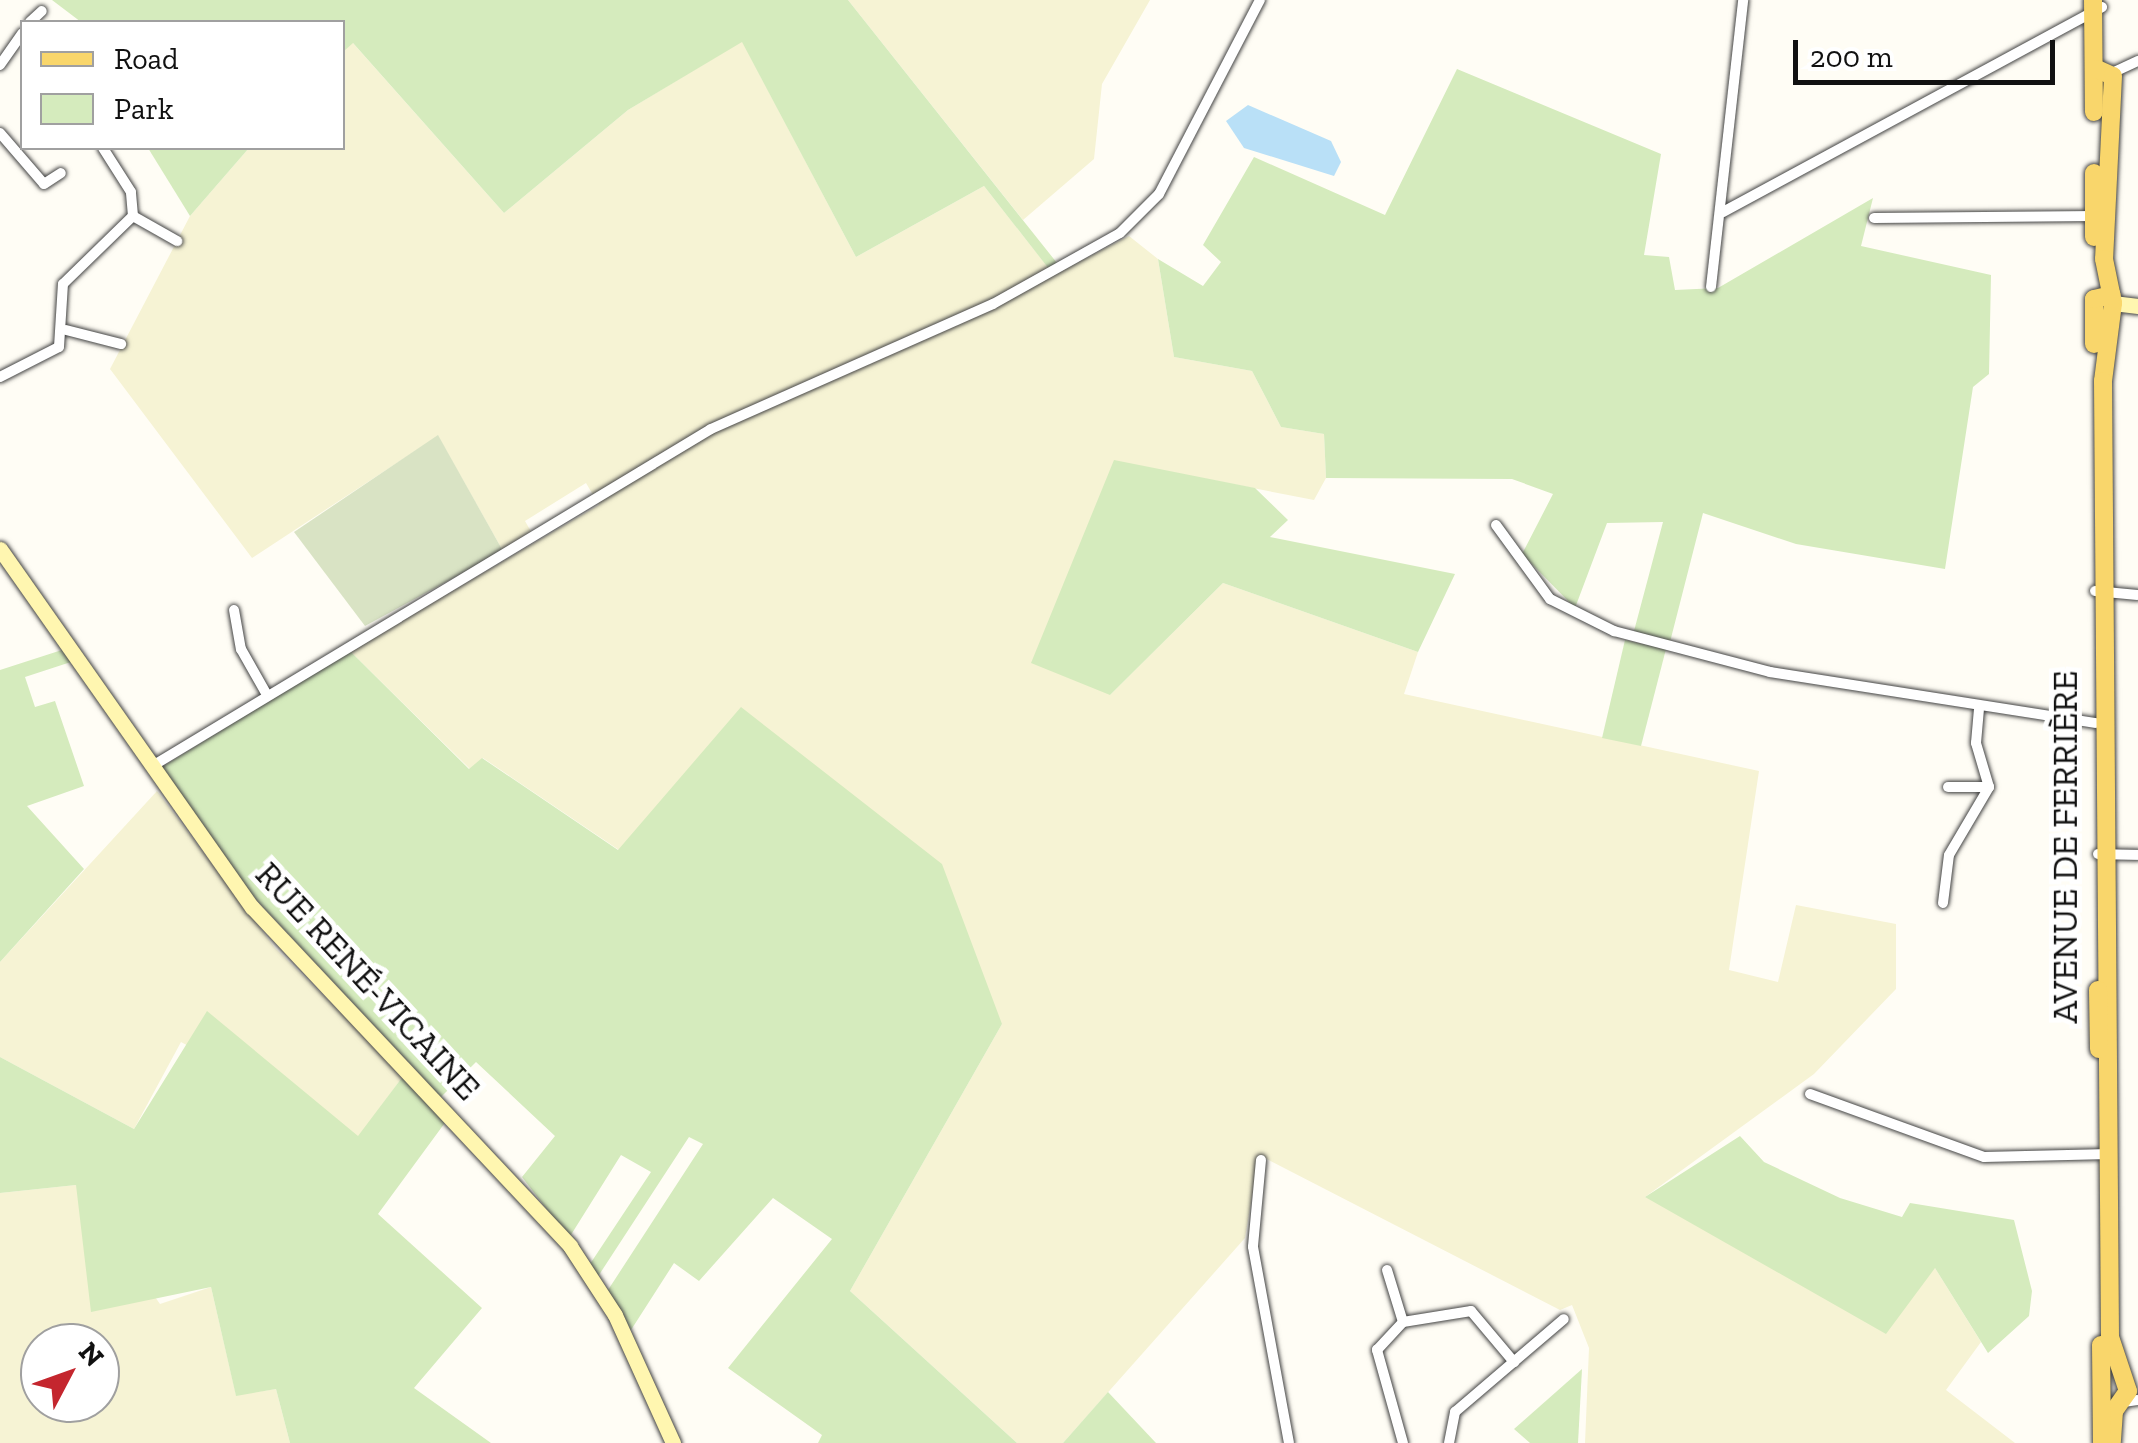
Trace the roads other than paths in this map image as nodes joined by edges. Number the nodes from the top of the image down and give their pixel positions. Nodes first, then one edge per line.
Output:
1 (1260, 0) edge
2 (1744, 0) edge
3 (2097, 5) edge
4 (42, 11) dead end
5 (32, 20) edge
6 (20, 36) edge
7 (8, 52) junction
8 (20, 61) edge
9 (2138, 62) edge
10 (0, 65) edge
11 (2105, 76) junction
12 (0, 133) edge
13 (104, 150) edge
14 (61, 173) dead end
15 (1723, 212) junction
16 (133, 216) junction
17 (2100, 216) junction
18 (1874, 218) dead end
19 (177, 242) dead end
20 (1711, 287) dead end
21 (2105, 302) junction
22 (2138, 306) edge
23 (66, 330) junction
24 (122, 344) dead end
25 (0, 377) edge
26 (1496, 524) dead end
27 (0, 548) edge
28 (2105, 591) junction
29 (2138, 594) edge
30 (234, 610) dead end
31 (268, 695) junction
32 (1978, 710) junction
33 (2104, 722) junction
34 (154, 765) junction
35 (1948, 787) dead end
36 (1989, 788) junction
37 (2138, 855) edge
38 (2103, 859) junction
39 (1943, 903) dead end
40 (1810, 1094) dead end
41 (1261, 1160) dead end
42 (2106, 1160) junction
43 (1387, 1270) dead end
44 (1564, 1318) dead end
45 (1403, 1322) junction
46 (1514, 1362) junction
47 (2121, 1394) edge
48 (673, 1443) edge
49 (1289, 1443) edge
50 (1403, 1443) edge
51 (1449, 1443) edge
52 (2102, 1443) edge
53 (2112, 1443) edge

1 - 31 street
2 - 15 street
3 - 11 main road, AVENUE DE FERRIÈRE
3 - 15 street
4 - 5 street
6 - 7 street
7 - 8 street
7 - 10 street
9 - 11 street
11 - 17 main road, AVENUE DE FERRIÈRE
12 - 14 street
13 - 16 street
15 - 20 street
16 - 19 street
16 - 23 street
17 - 18 street
17 - 21 main road, AVENUE DE FERRIÈRE
21 - 22 street
21 - 28 main road, AVENUE DE FERRIÈRE
23 - 24 street
23 - 25 street
26 - 32 street
27 - 34 street, RUE RENÉ-VICAINE
28 - 29 street
28 - 33 main road, AVENUE DE FERRIÈRE
30 - 31 street
31 - 34 street
32 - 33 street
32 - 36 street
33 - 38 main road, AVENUE DE FERRIÈRE
34 - 48 street, RUE RENÉ-VICAINE
35 - 36 street
36 - 39 street
37 - 38 street
38 - 42 main road, AVENUE DE FERRIÈRE
40 - 42 street
41 - 49 street
42 - 47 main road, AVENUE DE FERRIÈRE
43 - 45 street
44 - 46 street
45 - 46 street
45 - 50 street
46 - 51 street
47 - 52 main road
47 - 53 main road, AVENUE DE FERRIÈRE

